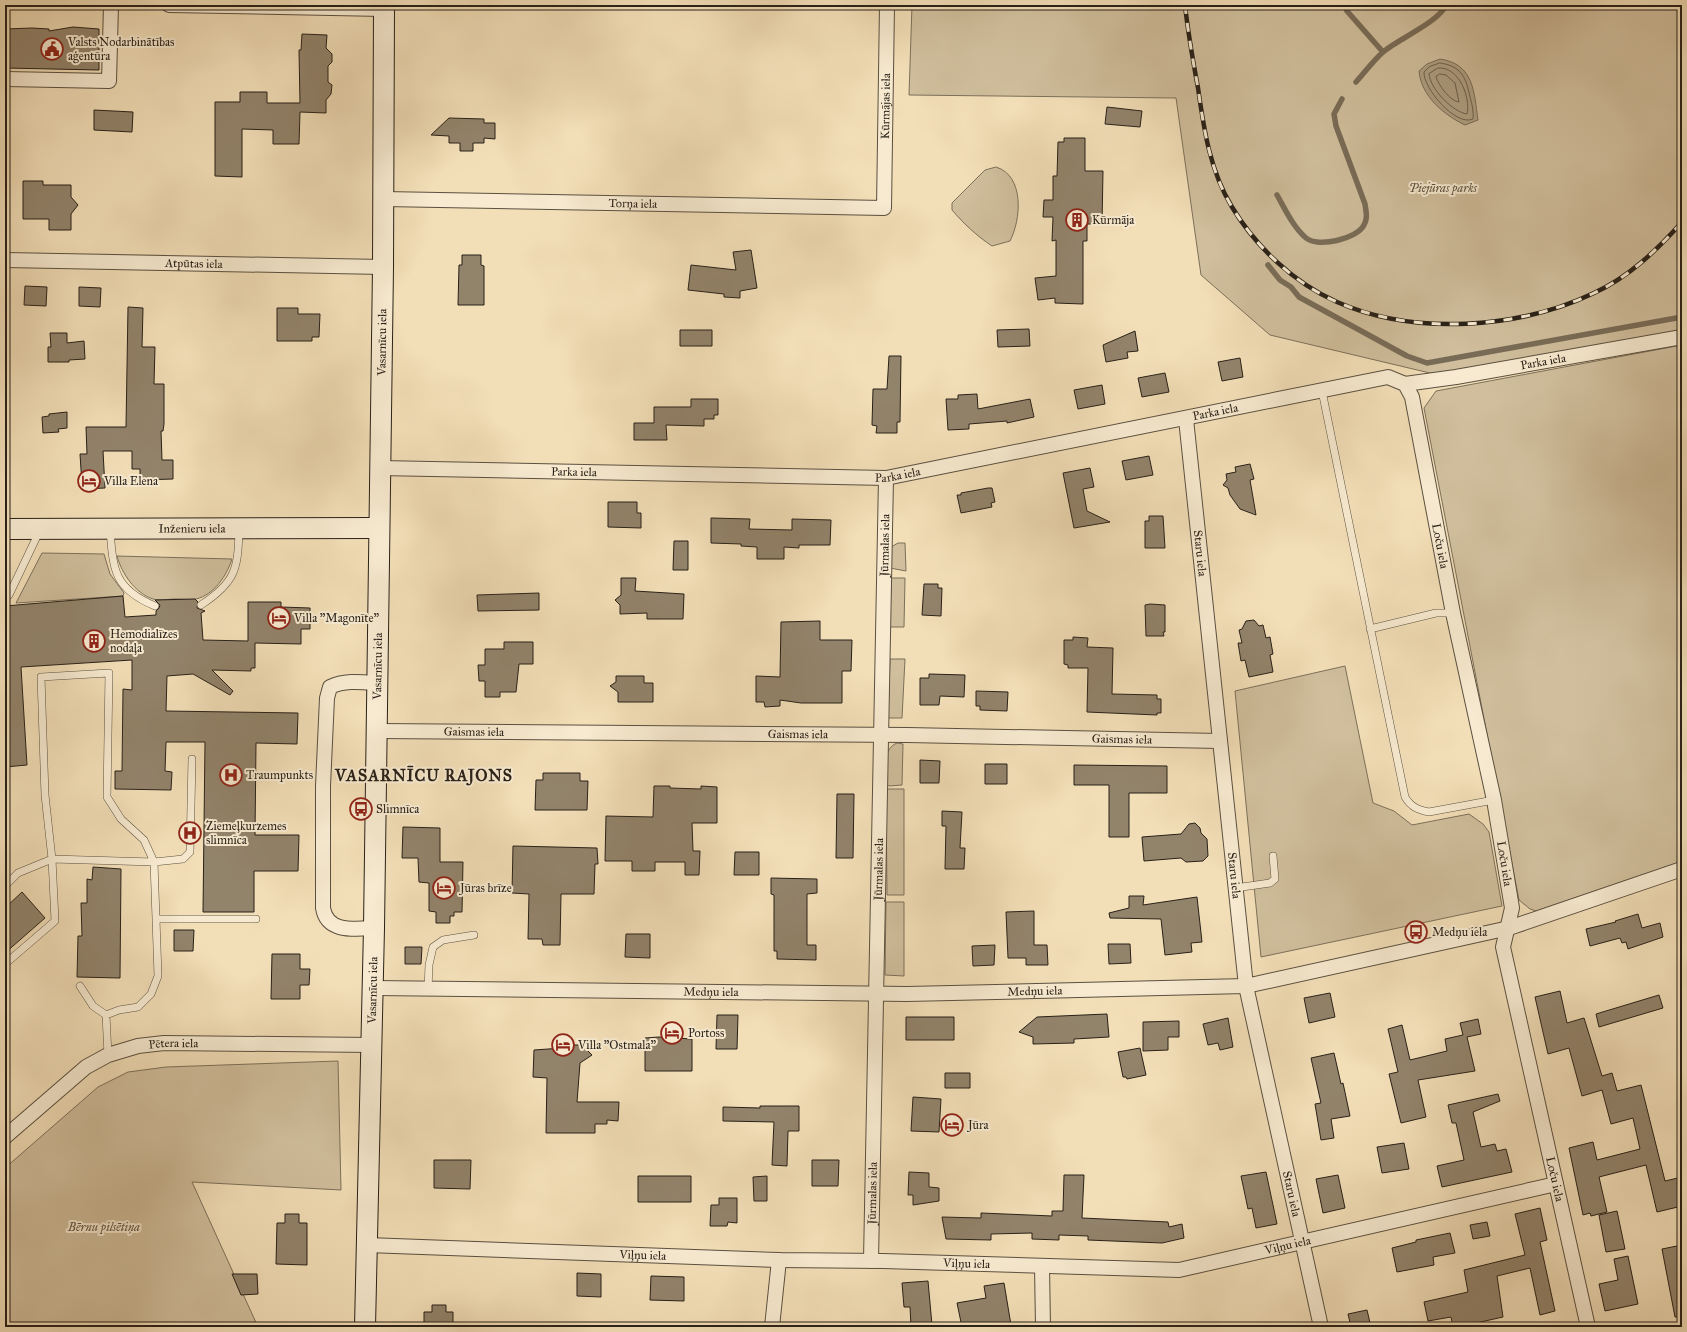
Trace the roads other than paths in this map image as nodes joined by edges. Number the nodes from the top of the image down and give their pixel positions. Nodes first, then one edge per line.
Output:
1 (111, 5) edge
2 (169, 5) edge
3 (887, 5) edge
4 (384, 7) edge
5 (5, 79) edge
6 (383, 199) junction
7 (884, 208) joint
8 (5, 260) edge
9 (383, 267) junction
10 (1682, 337) edge
11 (1405, 384) junction
12 (1322, 391) junction
13 (1186, 419) junction
14 (379, 468) junction
15 (886, 478) junction
16 (41, 528) junction
17 (110, 528) junction
18 (239, 528) junction
19 (379, 528) junction
20 (5, 529) edge
21 (5, 596) edge
22 (201, 605) dead end
23 (155, 606) dead end
24 (1453, 613) junction
25 (1370, 629) junction
26 (377, 682) junction
27 (376, 731) junction
28 (881, 736) junction
29 (1220, 741) junction
30 (192, 759) dead end
31 (1494, 800) junction
32 (1273, 856) dead end
33 (52, 859) junction
34 (154, 862) junction
35 (1682, 869) edge
36 (5, 886) edge
37 (1235, 888) junction
38 (156, 919) junction
39 (256, 919) dead end
40 (374, 928) junction
41 (1508, 928) junction
42 (474, 935) dead end
43 (5, 964) edge
44 (80, 986) dead end
45 (1246, 986) junction
46 (373, 988) junction
47 (428, 989) junction
48 (876, 994) junction
49 (106, 1015) junction
50 (372, 1045) junction
51 (108, 1054) junction
52 (5, 1137) edge
53 (1556, 1184) junction
54 (1303, 1242) junction
55 (367, 1246) junction
56 (778, 1260) junction
57 (871, 1261) junction
58 (1042, 1266) junction
59 (365, 1327) edge
60 (772, 1327) edge
61 (1043, 1327) edge
62 (1321, 1327) edge
63 (1588, 1327) edge

1 - 5 street
2 - 4 street
3 - 7 street, Kūrmājas iela
4 - 6 street, Vasarnīcu iela
6 - 7 street, Torņa iela
6 - 9 street, Vasarnīcu iela
8 - 9 street, Atpūtas iela
9 - 14 street, Vasarnīcu iela
10 - 11 street, Parka iela
11 - 12 street, Parka iela
11 - 24 street, Loču iela
12 - 13 street, Parka iela
12 - 25 lane
13 - 15 street, Parka iela
13 - 29 street, Staru iela
14 - 15 street, Parka iela
14 - 19 street, Vasarnīcu iela
15 - 28 street, Jūrmalas iela
16 - 17 street, Inženieru iela
16 - 20 street, Inženieru iela
16 - 21 lane
17 - 18 street, Inženieru iela
17 - 23 lane
18 - 19 street, Inženieru iela
18 - 22 lane
19 - 26 street, Vasarnīcu iela
24 - 25 lane
24 - 31 street, Loču iela
25 - 31 lane
26 - 27 street, Vasarnīcu iela
26 - 40 street
27 - 28 street, Gaismas iela
27 - 40 street, Vasarnīcu iela
28 - 29 street, Gaismas iela
28 - 48 street, Jūrmalas iela
29 - 37 street, Staru iela
30 - 34 lane
31 - 41 street, Loču iela
32 - 37 lane
33 - 34 lane
33 - 34 lane
33 - 36 lane
33 - 43 lane
34 - 38 lane
35 - 41 street, Medņu iela
37 - 45 street, Staru iela
38 - 39 lane
38 - 49 lane
40 - 46 street, Vasarnīcu iela
41 - 45 street, Medņu iela
41 - 53 street, Loču iela
42 - 47 lane
44 - 49 lane
45 - 48 street, Medņu iela
45 - 54 street, Staru iela
46 - 47 street, Medņu iela
46 - 50 street, Vasarnīcu iela
47 - 48 street, Medņu iela
48 - 57 street, Jūrmalas iela
49 - 51 lane
50 - 51 street, Pētera iela
50 - 55 street, Vasarnīcu iela
51 - 52 street, Pētera iela
53 - 54 street, Viļņu iela
53 - 63 street, Loču iela
54 - 58 street, Viļņu iela
54 - 62 street, Staru iela
55 - 56 street, Viļņu iela
55 - 59 street, Vasarnīcu iela
56 - 57 street, Viļņu iela
56 - 60 street
57 - 58 street, Viļņu iela
58 - 61 street

